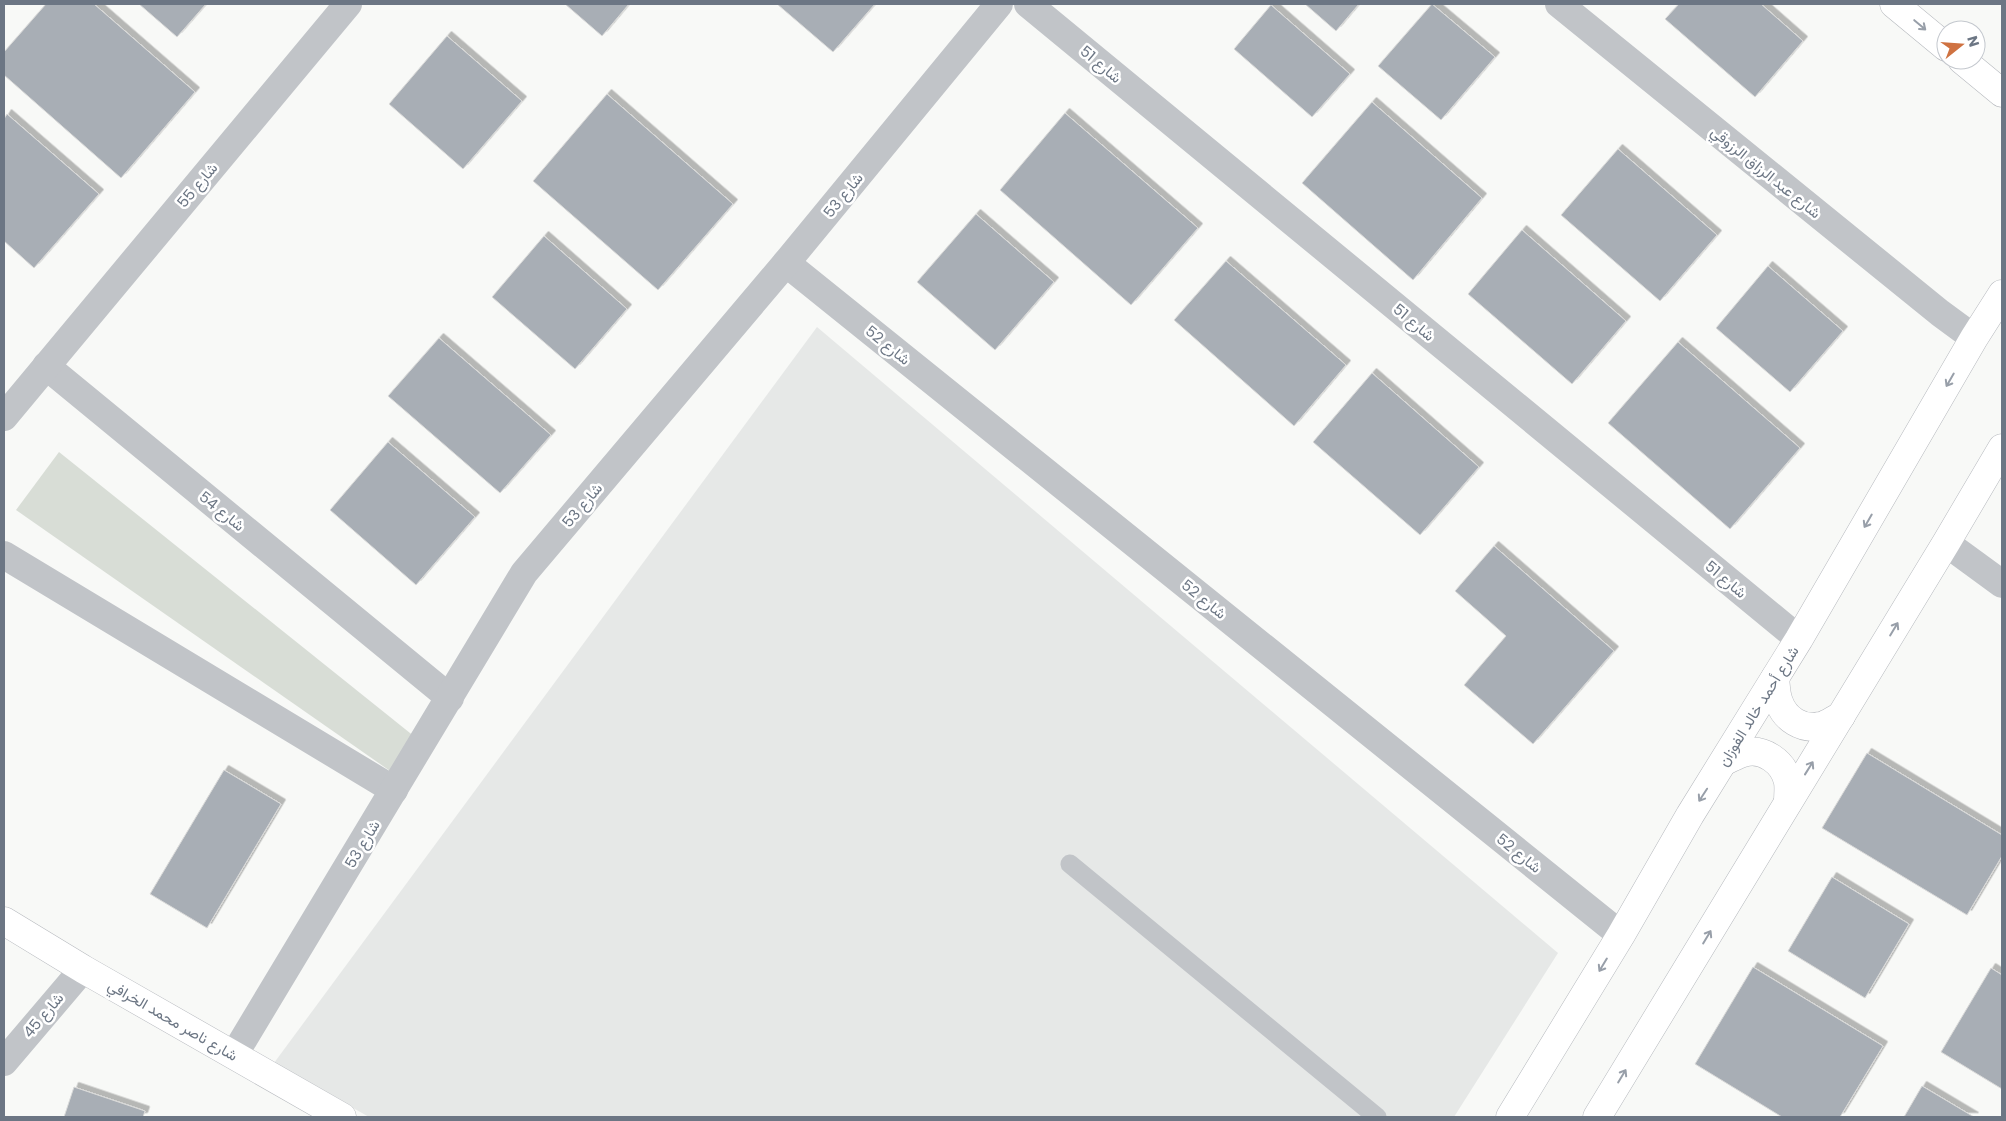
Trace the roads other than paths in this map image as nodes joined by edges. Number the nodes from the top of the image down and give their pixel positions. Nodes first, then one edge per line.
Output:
1 (348, 4) edge
2 (999, 4) edge
3 (1028, 4) edge
4 (1560, 4) edge
5 (1894, 4) edge
6 (1936, 38) edge
7 (1974, 70) edge
8 (2002, 93) edge
9 (786, 264) junction
10 (2002, 294) edge
11 (1987, 326) edge
12 (46, 366) junction
13 (4, 417) edge
14 (2002, 448) edge
15 (1946, 543) junction
16 (4, 555) edge
17 (2002, 584) edge
18 (1799, 640) junction
19 (1775, 678) junction
20 (450, 698) junction
21 (1841, 716) junction
22 (1725, 761) junction
23 (394, 790) junction
24 (1788, 802) junction
25 (1070, 864) dead end
26 (4, 921) edge
27 (1621, 935) junction
28 (83, 969) junction
29 (234, 1055) junction
30 (4, 1062) edge
31 (1512, 1116) edge
32 (342, 1117) edge
33 (1378, 1117) edge
34 (1597, 1117) edge

1 - 12 street, شارع 55
2 - 9 street, شارع 53
3 - 18 street, شارع 51
4 - 11 street, شارع عبد الرزاق الرزوقي
5 -> 6 main road
7 - 8 main road
9 - 20 street, شارع 53
9 - 27 street, شارع 52
10 - 11 main road, شارع أحمد خالد الفوزان
11 -> 18 main road, شارع أحمد خالد الفوزان
12 - 13 street
12 - 20 street, شارع 54
14 - 15 main road
15 - 17 street
21 -> 15 main road
16 - 23 street
18 - 19 main road, شارع أحمد خالد الفوزان
19 - 21 main road
19 - 22 main road, شارع أحمد خالد الفوزان
20 - 23 street, شارع 53
24 -> 21 main road
22 - 24 main road
22 -> 27 main road, شارع أحمد خالد الفوزان
23 - 29 street, شارع 53
34 -> 24 main road
25 - 33 lane
26 - 28 main road, شارع ناصر محمد الخرافي
27 -> 31 main road, شارع أحمد خالد الفوزان
28 - 29 main road, شارع ناصر محمد الخرافي
28 - 30 street, شارع 45
29 - 32 main road, شارع ناصر محمد الخرافي

